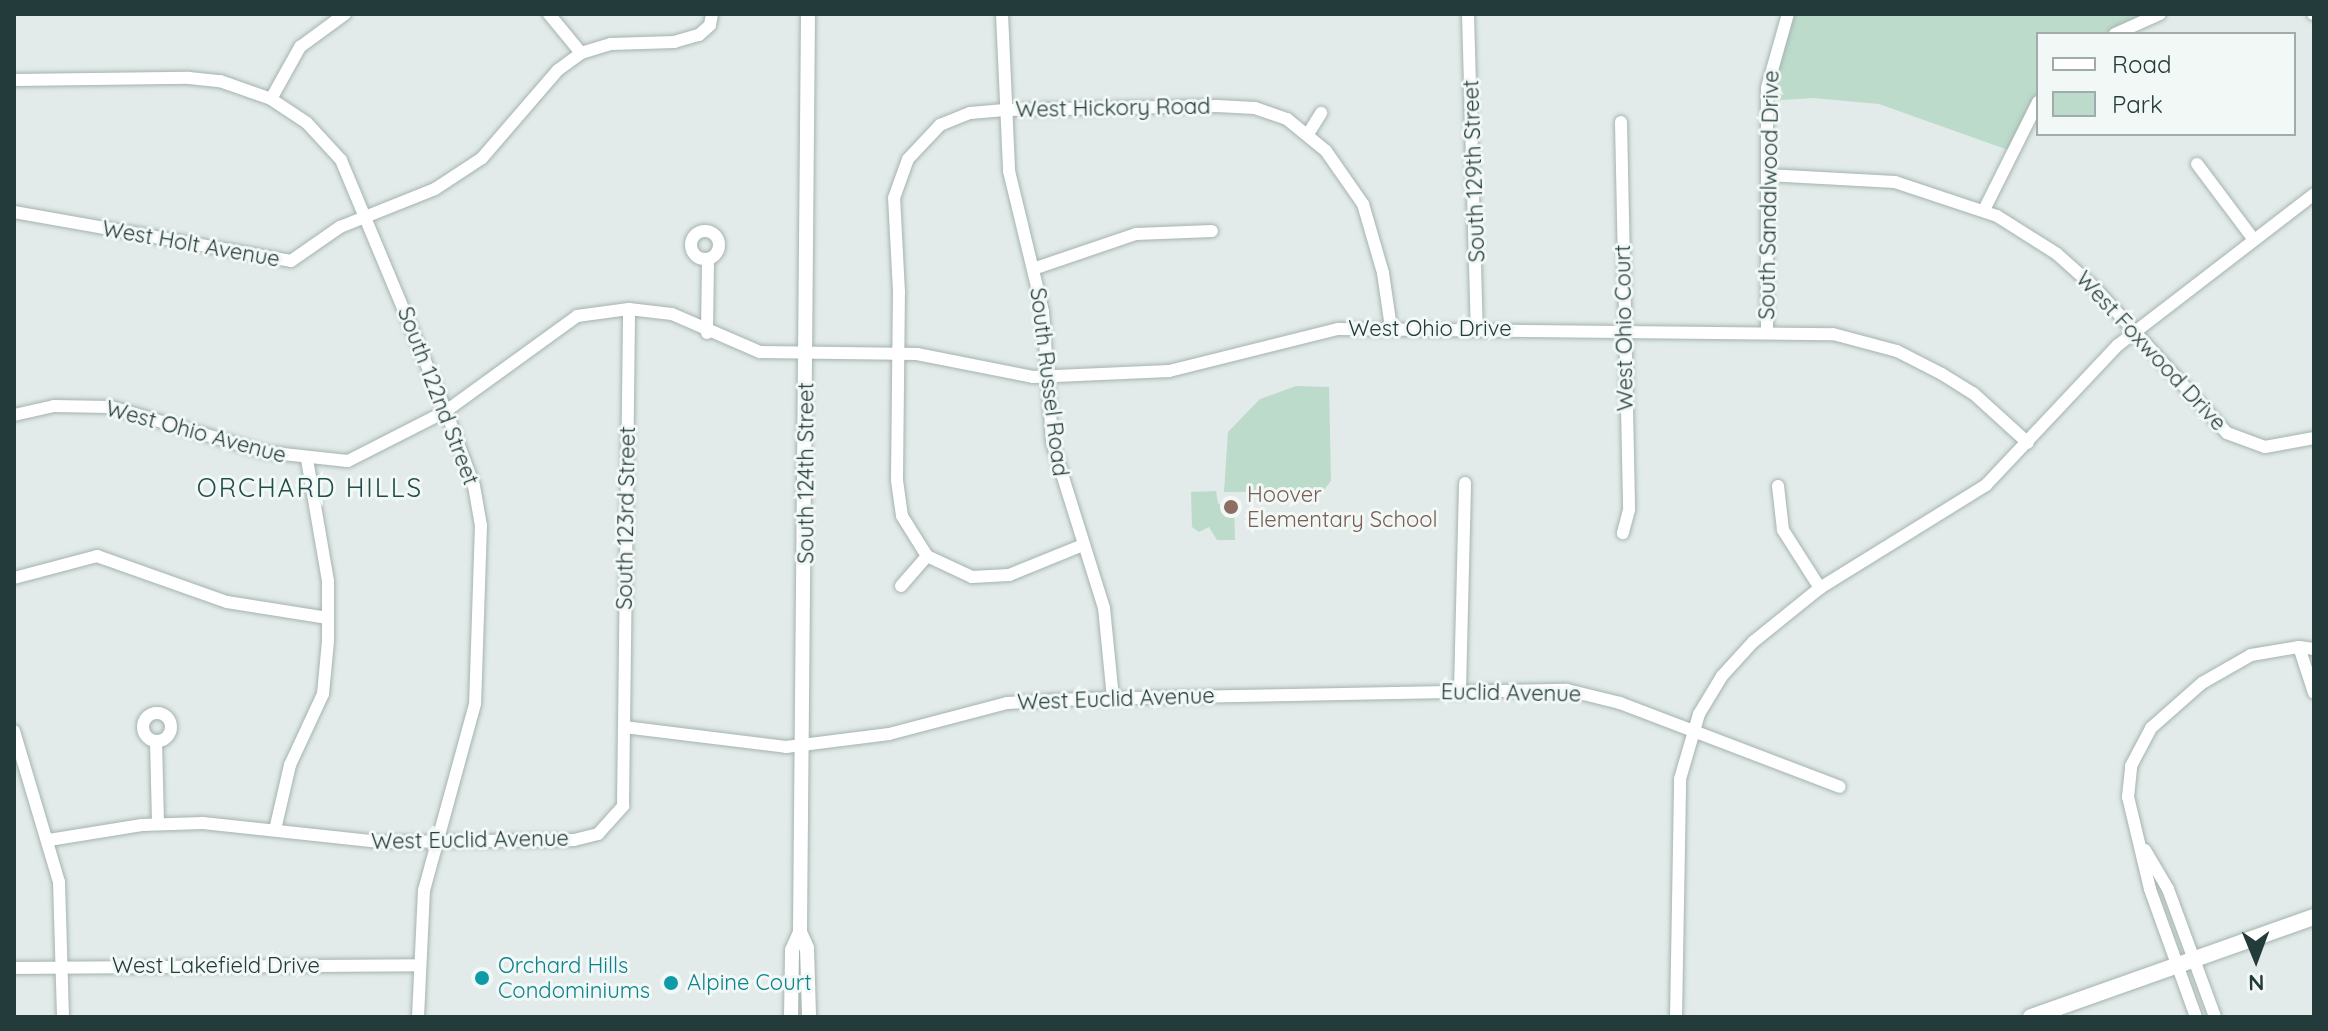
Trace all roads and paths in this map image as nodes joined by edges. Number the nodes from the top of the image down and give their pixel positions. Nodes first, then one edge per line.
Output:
1 (345, 14) edge
2 (549, 14) edge
3 (712, 14) edge
4 (808, 14) edge
5 (1002, 14) edge
6 (1468, 14) edge
7 (1788, 14) edge
8 (2160, 14) edge
9 (2120, 32) edge
10 (581, 53) junction
11 (14, 80) edge
12 (271, 99) junction
13 (2036, 106) edge
14 (1005, 110) junction
15 (1321, 113) dead end
16 (1621, 122) dead end
17 (1308, 134) junction
18 (2197, 164) dead end
19 (1767, 175) junction
20 (2314, 194) edge
21 (1984, 210) junction
22 (14, 212) edge
23 (367, 217) junction
24 (1212, 231) dead end
25 (2254, 240) junction
26 (708, 259) dead end
27 (1033, 269) junction
28 (629, 309) junction
29 (1391, 328) junction
30 (1477, 329) junction
31 (1625, 330) junction
32 (1767, 332) junction
33 (2133, 332) junction
34 (707, 333) junction
35 (806, 353) junction
36 (899, 353) junction
37 (1048, 377) junction
38 (446, 411) junction
39 (14, 415) edge
40 (2314, 438) edge
41 (2028, 443) junction
42 (307, 460) junction
43 (1465, 483) dead end
44 (1778, 486) dead end
45 (1623, 533) dead end
46 (1083, 545) junction
47 (927, 556) junction
48 (14, 578) edge
49 (901, 586) dead end
50 (1820, 588) junction
51 (328, 618) junction
52 (2299, 647) junction
53 (2314, 649) edge
54 (1460, 690) junction
55 (1324, 693) joint
56 (2314, 693) edge
57 (1113, 698) junction
58 (624, 727) junction
59 (1693, 730) junction
60 (14, 731) edge
61 (156, 741) dead end
62 (803, 745) junction
63 (19, 767) edge
64 (1840, 787) dead end
65 (158, 824) junction
66 (275, 830) junction
67 (49, 840) junction
68 (435, 842) junction
69 (2143, 847) junction
70 (2174, 906) junction
71 (2158, 912) junction
72 (2314, 917) edge
73 (800, 932) junction
74 (2195, 960) junction
75 (418, 965) junction
76 (2177, 967) junction
77 (14, 968) edge
78 (63, 968) junction
79 (63, 1017) edge
80 (418, 1017) edge
81 (791, 1017) edge
82 (809, 1017) edge
83 (1676, 1017) edge
84 (2031, 1017) edge
85 (2196, 1017) edge
86 (2215, 1017) edge

1 - 12 street
2 - 10 street
3 - 10 street, West Holt Avenue
4 - 35 street, South 124th Street
5 - 14 street, South Russel Road
6 - 30 street, South 129th Street
7 - 19 street, South Sandalwood Drive
8 - 9 street
10 - 23 street, West Holt Avenue
11 - 12 street, South 122nd Street
12 - 23 street, South 122nd Street
13 - 21 street
14 - 17 street, West Hickory Road
14 - 27 street, South Russel Road
14 - 36 street, West Hickory Road
15 - 17 street
16 - 31 street, West Ohio Court
17 - 29 street, West Hickory Road
18 - 25 street
19 - 21 street, West Foxwood Drive
19 - 32 street, South Sandalwood Drive
20 - 25 street
21 - 33 street, West Foxwood Drive
22 - 23 street, West Holt Avenue
23 - 38 street, South 122nd Street
24 - 27 street
25 - 33 street
26 - 34 street
27 - 37 street, South Russel Road
28 - 34 street, West Ohio Avenue
28 - 38 street, West Ohio Avenue
28 - 58 street, South 123rd Street
29 - 30 street, West Ohio Drive
29 - 37 street, West Ohio Drive
30 - 31 street, West Ohio Drive
31 - 32 street, West Ohio Drive
31 - 45 street, West Ohio Court
32 - 41 street, West Ohio Drive
33 - 40 street, West Foxwood Drive
33 - 41 street
34 - 35 street, West Ohio Avenue
35 - 36 street, West Ohio Drive
35 - 62 street, South 124th Street
36 - 37 street, West Ohio Drive
36 - 47 street, West Hickory Road
37 - 46 street, South Russel Road
38 - 42 street, West Ohio Avenue
38 - 68 street, South 122nd Street
39 - 42 street, West Ohio Avenue
41 - 50 street
42 - 51 street
43 - 54 street
44 - 50 street
46 - 47 street
46 - 57 street, South Russel Road
47 - 49 street
48 - 51 street
50 - 59 street
51 - 66 street
52 - 53 street
52 - 56 street
52 - 69 street
54 - 55 street, Euclid Avenue
54 - 59 street, Euclid Avenue
55 - 57 street, West Euclid Avenue
57 - 62 street, West Euclid Avenue
58 - 62 street, West Euclid Avenue
58 - 68 street, West Euclid Avenue
59 - 64 street, Euclid Avenue
59 - 83 street
60 - 63 street
61 - 65 street
62 - 73 street, South 124th Street
63 - 67 street
65 - 66 street, West Euclid Avenue
65 - 67 street, West Euclid Avenue
66 - 68 street, West Euclid Avenue
67 - 78 street
68 - 75 street, South 122nd Street
69 - 70 street
69 - 71 street
70 - 71 street
70 - 74 street
71 - 76 street
72 - 74 main road
73 - 81 street, South 124th Street
73 - 82 street, South 124th Street
74 - 76 main road
74 - 86 street
75 - 78 street, West Lakefield Drive
75 - 80 street, South 122nd Street
76 - 84 main road
76 - 85 street
77 - 78 street, West Lakefield Drive
78 - 79 street

